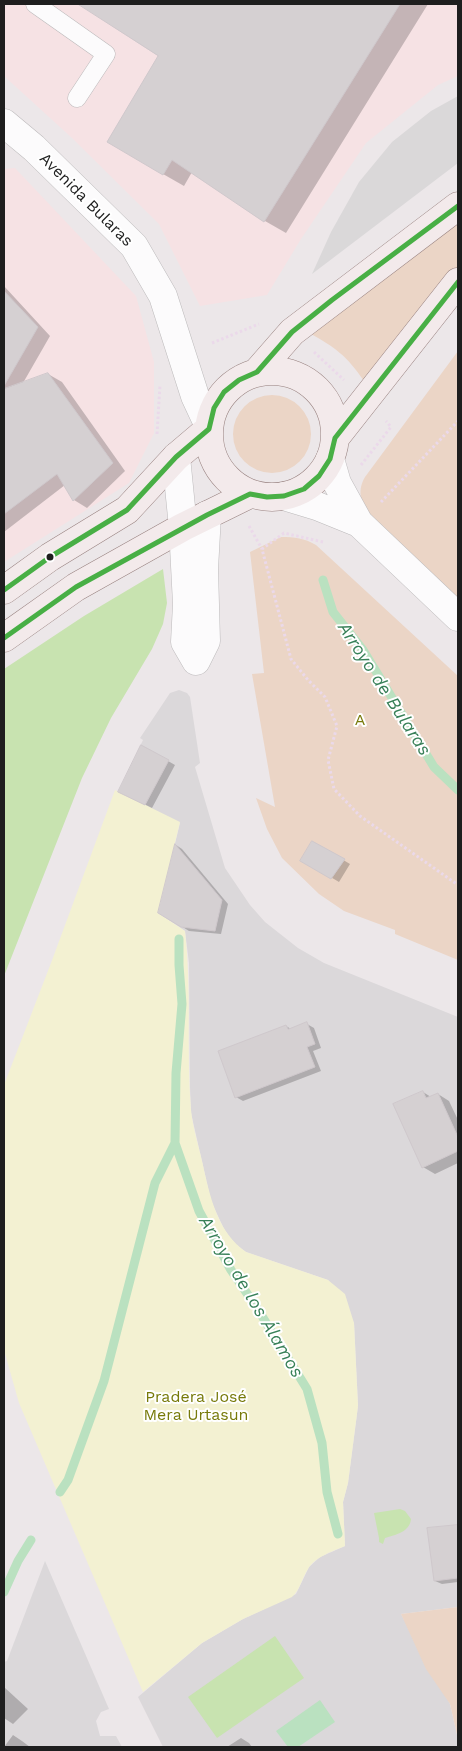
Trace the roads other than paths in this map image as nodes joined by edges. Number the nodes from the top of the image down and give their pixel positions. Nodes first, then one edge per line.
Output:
1 (35, 4) edge
2 (77, 98) dead end
3 (4, 123) edge
4 (4, 145) edge
5 (34, 148) junction
6 (458, 206) edge
7 (458, 282) edge
8 (257, 372) junction
9 (209, 428) junction
10 (332, 449) junction
11 (176, 457) junction
12 (250, 494) junction
13 (284, 496) junction
14 (195, 521) junction
15 (359, 523) junction
16 (4, 590) edge
17 (458, 618) edge
18 (4, 638) edge

1 - 2 lane
3 - 5 street, Avenida Bularas
4 - 5 street
5 - 9 street, Avenida Bularas
6 - 8 street
7 - 10 street
8 - 9 street
8 - 10 street
9 - 11 street
9 - 12 street
10 - 13 street
10 - 15 street
11 - 14 street
11 - 16 street
12 - 13 street
12 - 14 street
13 - 15 street
14 - 18 street
15 - 17 street

